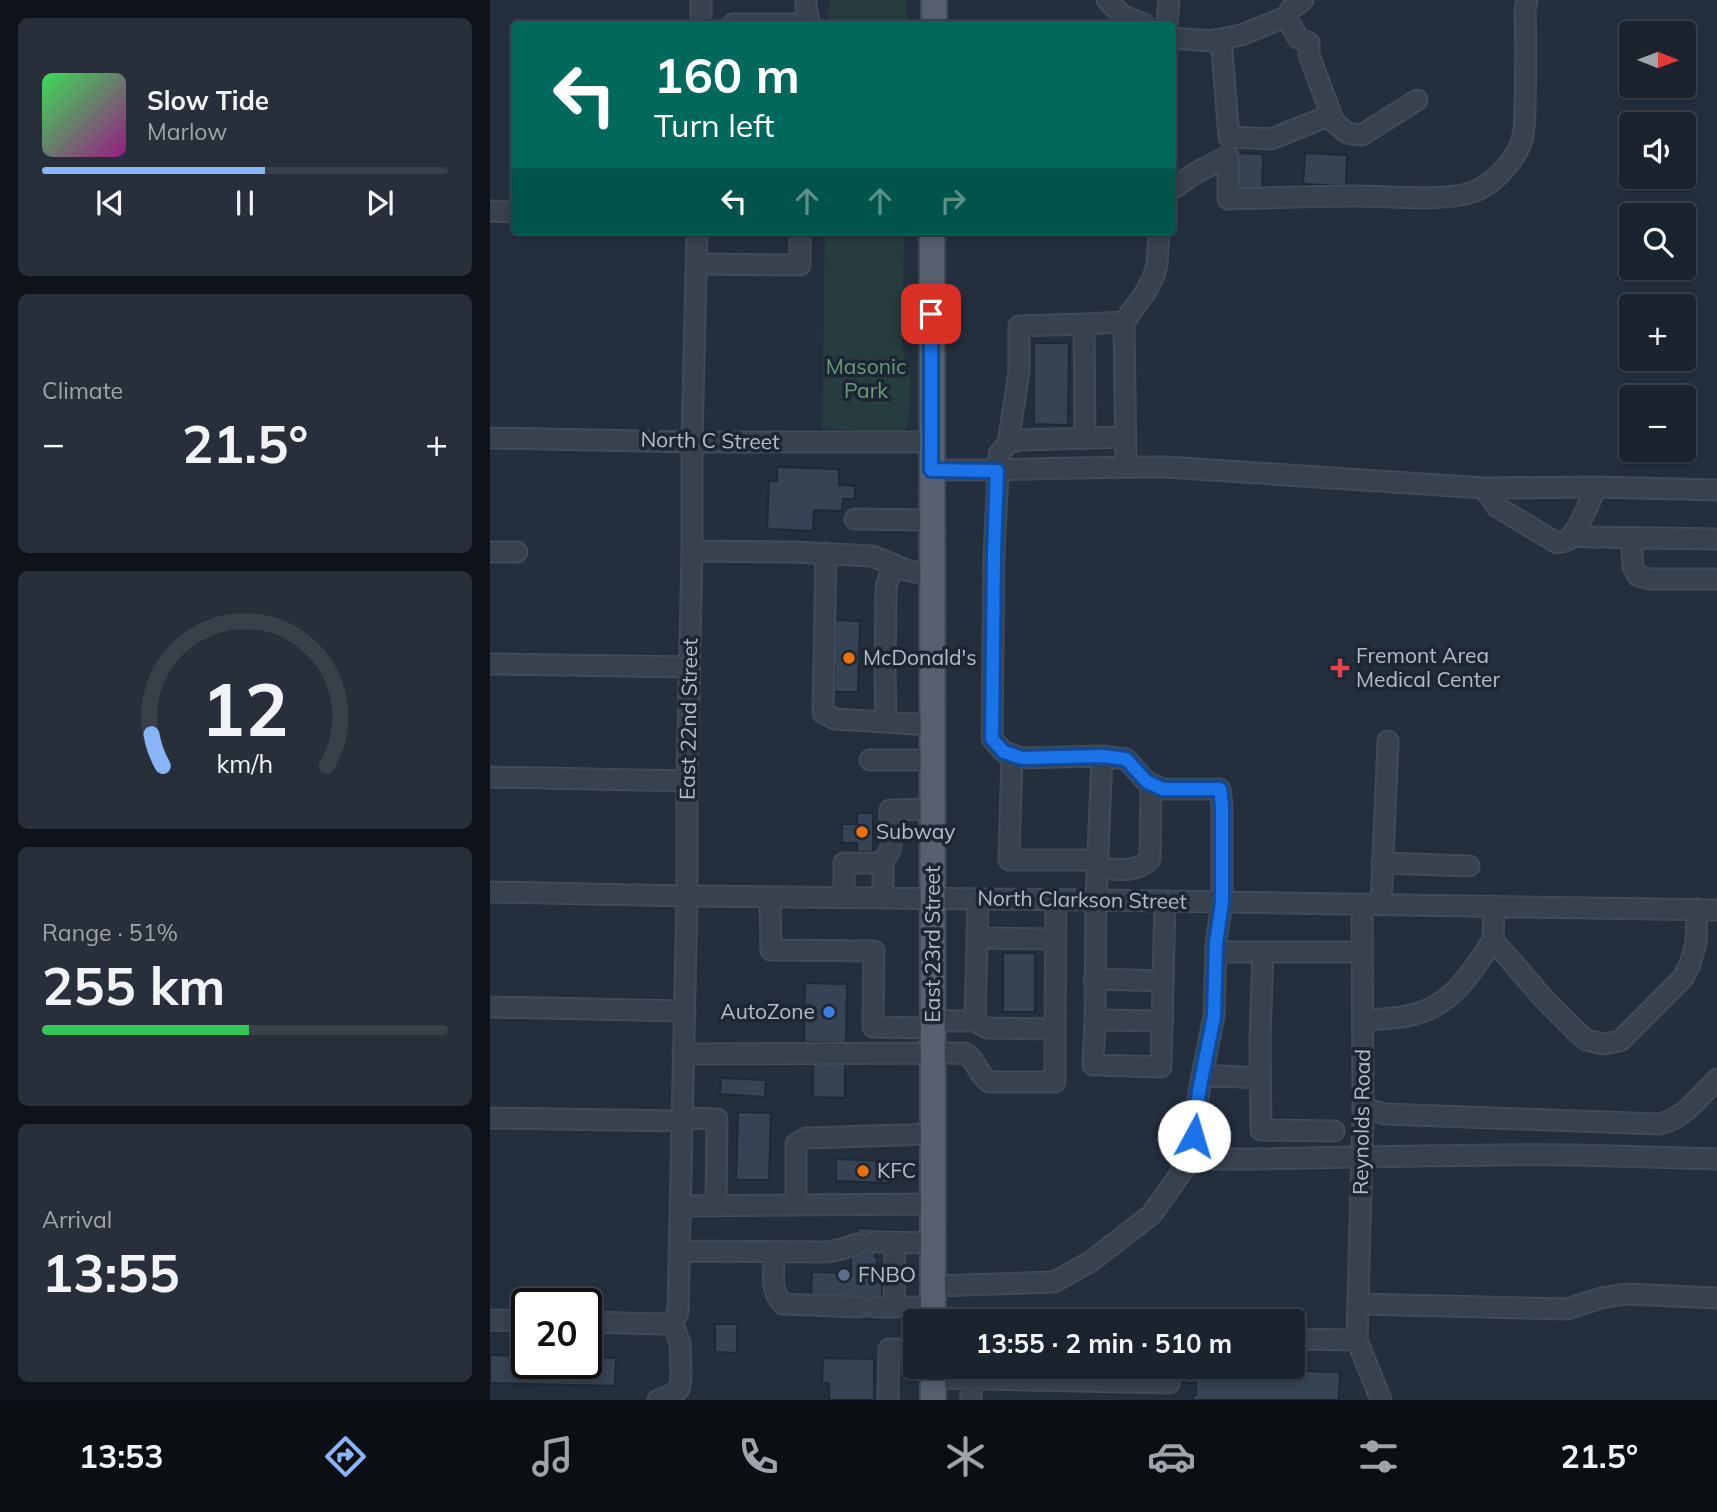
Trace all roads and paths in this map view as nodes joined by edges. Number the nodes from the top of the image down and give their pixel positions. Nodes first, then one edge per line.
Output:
1 (701, 0) edge
2 (806, 0) edge
3 (934, 0) edge
4 (1107, 0) edge
5 (1169, 0) edge
6 (1303, 0) edge
7 (1527, 0) edge
8 (1286, 17) junction
9 (701, 21) edge
10 (809, 21) edge
11 (934, 21) edge
12 (1136, 21) edge
13 (1167, 21) edge
14 (1176, 38) edge
15 (1221, 39) junction
16 (1417, 100) dead end
17 (1331, 115) junction
18 (1228, 147) junction
19 (1176, 186) edge
20 (490, 211) edge
21 (511, 212) edge
22 (697, 235) edge
23 (800, 235) edge
24 (932, 235) edge
25 (1159, 235) edge
26 (697, 264) junction
27 (1124, 322) junction
28 (1084, 324) junction
29 (1125, 437) junction
30 (490, 439) edge
31 (1085, 439) junction
32 (692, 442) junction
33 (931, 442) junction
34 (1008, 443) junction
35 (1126, 466) junction
36 (931, 470) junction
37 (997, 471) junction
38 (1596, 487) junction
39 (1484, 488) junction
40 (1717, 490) edge
41 (855, 519) dead end
42 (932, 520) junction
43 (1572, 535) junction
44 (1632, 538) junction
45 (1717, 539) edge
46 (692, 551) junction
47 (490, 552) edge
48 (517, 552) dead end
49 (826, 553) junction
50 (893, 564) junction
51 (932, 576) junction
52 (1717, 579) edge
53 (490, 664) edge
54 (689, 667) junction
55 (886, 722) junction
56 (932, 725) junction
57 (1388, 741) dead end
58 (1012, 755) junction
59 (1102, 756) junction
60 (870, 760) dead end
61 (932, 760) junction
62 (490, 777) edge
63 (687, 781) junction
64 (1152, 784) junction
65 (932, 809) junction
66 (883, 863) junction
67 (1382, 863) junction
68 (1097, 864) junction
69 (1469, 866) dead end
70 (490, 892) edge
71 (687, 896) junction
72 (770, 897) junction
73 (845, 898) junction
74 (883, 898) junction
75 (932, 898) junction
76 (978, 899) junction
77 (1056, 900) junction
78 (1096, 900) junction
79 (1165, 901) junction
80 (1222, 903) junction
81 (1371, 904) junction
82 (1494, 906) junction
83 (1707, 909) edge
84 (977, 938) junction
85 (1056, 939) junction
86 (1493, 940) junction
87 (1216, 952) junction
88 (1263, 952) junction
89 (1362, 953) junction
90 (1094, 979) junction
91 (1163, 981) junction
92 (490, 1007) edge
93 (685, 1011) junction
94 (1095, 1020) junction
95 (1363, 1020) junction
96 (975, 1021) junction
97 (1163, 1021) junction
98 (933, 1024) junction
99 (1055, 1029) junction
100 (683, 1054) junction
101 (933, 1054) junction
102 (1202, 1074) junction
103 (1261, 1079) junction
104 (1717, 1079) edge
105 (1363, 1108) junction
106 (490, 1118) edge
107 (681, 1119) junction
108 (1291, 1130) junction
109 (1334, 1131) dead end
110 (933, 1135) junction
111 (1362, 1157) junction
112 (1192, 1159) junction
113 (1717, 1159) edge
114 (1290, 1160) junction
115 (934, 1204) junction
116 (796, 1205) junction
117 (680, 1206) junction
118 (716, 1206) junction
119 (876, 1243) junction
120 (934, 1243) junction
121 (679, 1251) junction
122 (775, 1251) junction
123 (1717, 1298) edge
124 (1359, 1304) junction
125 (934, 1305) edge
126 (876, 1307) junction
127 (490, 1320) edge
128 (511, 1321) edge
129 (602, 1322) edge
130 (673, 1322) junction
131 (1305, 1339) edge
132 (1357, 1340) junction
133 (903, 1350) edge
134 (958, 1379) edge
135 (971, 1379) edge
136 (1011, 1379) edge
137 (933, 1381) edge
138 (1172, 1383) edge
139 (657, 1400) edge
140 (888, 1400) edge
141 (971, 1400) edge
142 (1381, 1400) edge

1 - 9 street
2 - 10 street
3 - 11 main road
4 - 12 street
5 - 13 street
6 - 8 street
7 - 18 street
8 - 15 street
8 - 17 street
14 - 15 street
15 - 18 street
16 - 17 street
17 - 18 street
18 - 19 street
20 - 21 street
22 - 26 street, East 22nd Street
23 - 26 street
24 - 33 main road, East 23rd Street
25 - 27 street
26 - 32 street, East 22nd Street
27 - 28 street
27 - 29 street
28 - 31 street
28 - 34 street
29 - 31 street
29 - 35 street
30 - 32 street, North C Street
31 - 34 street
32 - 33 street, North C Street
32 - 46 street, East 22nd Street
33 - 36 main road, East 23rd Street
34 - 37 street
35 - 37 street
35 - 39 street
36 - 37 street
36 - 42 main road, East 23rd Street
37 - 58 street
38 - 39 street
38 - 40 street
38 - 43 street
39 - 43 street
41 - 42 street
42 - 51 main road, East 23rd Street
43 - 44 street
44 - 45 street
44 - 52 street
46 - 49 street
46 - 54 street, East 22nd Street
47 - 48 street
49 - 50 street
49 - 55 street
50 - 51 street
50 - 55 street
51 - 56 main road, East 23rd Street
53 - 54 street
54 - 63 street, East 22nd Street
55 - 56 street
56 - 61 main road, East 23rd Street
57 - 67 street, Reynolds Road
58 - 59 street
58 - 68 street
59 - 64 street
59 - 68 street
60 - 61 street
61 - 65 main road, East 23rd Street
62 - 63 street
63 - 71 street, East 22nd Street
64 - 68 street
64 - 80 street
65 - 66 street
65 - 75 main road, East 23rd Street
66 - 73 street
66 - 74 street
67 - 69 street
67 - 81 street, Reynolds Road
68 - 78 street
70 - 71 street, North Clarkson Street
71 - 72 street, North Clarkson Street
71 - 93 street, East 22nd Street
72 - 73 street, North Clarkson Street
72 - 98 street
73 - 74 street, North Clarkson Street
74 - 75 street, North Clarkson Street
75 - 76 street, North Clarkson Street
75 - 98 main road, East 23rd Street
76 - 77 street, North Clarkson Street
76 - 84 street
77 - 78 street, North Clarkson Street
77 - 85 street
78 - 79 street, North Clarkson Street
78 - 90 street
79 - 80 street, North Clarkson Street
79 - 91 street
80 - 81 street, North Clarkson Street
80 - 87 street
81 - 82 street, North Clarkson Street
81 - 89 street, Reynolds Road
82 - 83 street, North Clarkson Street
82 - 86 street
83 - 86 street
84 - 85 street
84 - 96 street
85 - 99 street
86 - 95 street
87 - 88 street
87 - 102 street
88 - 89 street
88 - 103 street
89 - 95 street, Reynolds Road
90 - 91 street
90 - 94 street
91 - 97 street
92 - 93 street
93 - 100 street, East 22nd Street
94 - 97 street
94 - 97 street
95 - 105 street, Reynolds Road
96 - 98 street
96 - 99 street
98 - 101 main road, East 23rd Street
99 - 101 street
100 - 101 street
100 - 107 street, East 22nd Street
101 - 110 main road, East 23rd Street
102 - 103 street
102 - 112 street
103 - 108 street
104 - 105 street
105 - 111 street, Reynolds Road
106 - 107 street
107 - 117 street, East 22nd Street
107 - 118 street
108 - 109 street
108 - 114 street
110 - 115 main road, East 23rd Street
110 - 116 street
111 - 113 street
111 - 114 street
111 - 124 street, Reynolds Road
112 - 114 street
112 - 125 street
115 - 116 street
115 - 120 main road, East 23rd Street
116 - 118 street
117 - 118 street
117 - 121 street, East 22nd Street
119 - 120 street
119 - 122 street
119 - 126 street
120 - 125 main road, East 23rd Street
121 - 122 street
121 - 130 street, East 22nd Street
122 - 126 street
123 - 124 street
124 - 132 street, Reynolds Road
125 - 126 street
127 - 128 street
129 - 130 street
130 - 139 street
131 - 132 street
132 - 142 street
133 - 140 street
134 - 137 street
135 - 141 street
136 - 138 street

